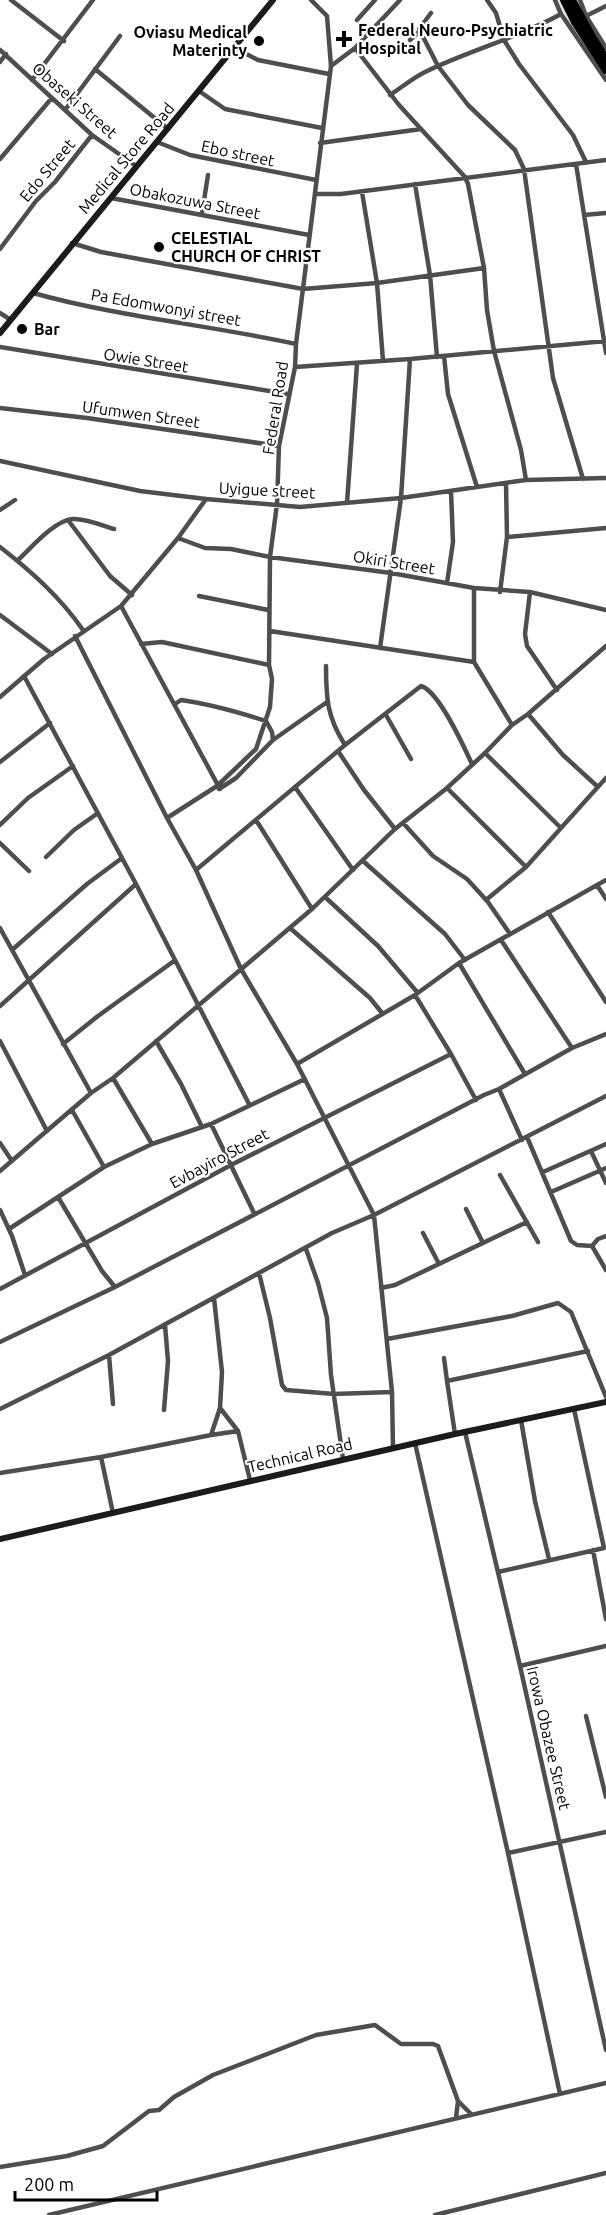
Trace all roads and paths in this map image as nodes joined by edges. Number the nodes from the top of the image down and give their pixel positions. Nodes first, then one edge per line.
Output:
1 (11, 0) edge
2 (273, 0) edge
3 (310, 0) edge
4 (375, 0) edge
5 (400, 0) edge
6 (487, 0) edge
7 (555, 0) edge
8 (573, 0) edge
9 (92, 1) edge
10 (606, 6) edge
11 (431, 13) dead end
12 (561, 14) junction
13 (586, 16) junction
14 (357, 20) dead end
15 (420, 31) junction
16 (120, 36) dead end
17 (410, 39) dead end
18 (64, 40) junction
19 (504, 40) junction
20 (233, 47) junction
21 (354, 48) junction
22 (606, 48) edge
23 (0, 50) edge
24 (6, 54) junction
25 (606, 59) edge
26 (0, 62) edge
27 (331, 66) junction
28 (438, 66) junction
29 (95, 69) junction
30 (606, 70) edge
31 (329, 74) junction
32 (32, 80) junction
33 (606, 80) edge
34 (200, 91) junction
35 (390, 95) junction
36 (51, 99) junction
37 (65, 110) junction
38 (322, 128) junction
39 (168, 129) junction
40 (421, 129) junction
41 (92, 135) junction
42 (157, 142) junction
43 (320, 143) junction
44 (0, 159) edge
45 (606, 160) edge
46 (586, 162) junction
47 (576, 164) junction
48 (136, 166) junction
49 (524, 170) junction
50 (208, 175) dead end
51 (465, 177) junction
52 (316, 180) junction
53 (416, 184) junction
54 (362, 192) junction
55 (315, 194) junction
56 (111, 198) junction
57 (202, 213) junction
58 (606, 213) edge
59 (584, 215) junction
60 (309, 235) junction
61 (72, 243) junction
62 (0, 249) edge
63 (484, 268) junction
64 (430, 275) junction
65 (376, 283) junction
66 (303, 289) junction
67 (33, 293) junction
68 (0, 314) edge
69 (11, 320) junction
70 (0, 333) edge
71 (605, 341) edge
72 (296, 344) junction
73 (0, 347) edge
74 (549, 347) junction
75 (494, 351) junction
76 (606, 353) edge
77 (444, 356) junction
78 (437, 357) junction
79 (410, 359) junction
80 (383, 361) junction
81 (357, 363) junction
82 (295, 367) junction
83 (288, 394) junction
84 (0, 408) edge
85 (279, 446) junction
86 (0, 461) edge
87 (606, 478) edge
88 (583, 479) junction
89 (526, 480) junction
90 (506, 483) junction
91 (477, 488) junction
92 (451, 491) junction
93 (402, 498) junction
94 (206, 499) junction
95 (15, 500) dead end
96 (347, 503) junction
97 (277, 504) junction
98 (0, 510) edge
99 (69, 520) junction
100 (606, 528) edge
101 (114, 529) dead end
102 (507, 537) junction
103 (178, 538) junction
104 (0, 547) edge
105 (270, 557) junction
106 (18, 560) junction
107 (391, 573) junction
108 (447, 583) junction
109 (474, 588) junction
110 (500, 592) junction
111 (530, 592) junction
112 (132, 595) junction
113 (199, 596) dead end
114 (121, 606) junction
115 (606, 609) edge
116 (268, 610) junction
117 (0, 615) edge
118 (83, 630) junction
119 (270, 632) junction
120 (75, 636) junction
121 (141, 644) junction
122 (606, 646) edge
123 (381, 648) junction
124 (52, 654) junction
125 (474, 662) junction
126 (269, 665) junction
127 (326, 666) dead end
128 (24, 676) junction
129 (0, 687) edge
130 (557, 690) junction
131 (6, 692) junction
132 (0, 697) edge
133 (327, 702) junction
134 (175, 704) junction
135 (528, 714) junction
136 (386, 715) junction
137 (266, 721) junction
138 (50, 723) junction
139 (512, 725) junction
140 (273, 740) junction
141 (345, 745) junction
142 (338, 751) junction
143 (485, 753) junction
144 (411, 759) dead end
145 (0, 762) edge
146 (472, 764) junction
147 (73, 766) junction
148 (606, 778) edge
149 (295, 787) junction
150 (598, 787) junction
151 (217, 788) junction
152 (447, 788) junction
153 (98, 813) junction
154 (167, 818) junction
155 (256, 820) junction
156 (404, 824) junction
157 (0, 825) edge
158 (561, 828) junction
159 (395, 829) junction
160 (0, 843) edge
161 (46, 857) dead end
162 (122, 858) junction
163 (363, 861) junction
164 (526, 867) junction
165 (196, 870) junction
166 (353, 870) junction
167 (29, 871) dead end
168 (606, 880) edge
169 (136, 884) junction
170 (597, 885) junction
171 (325, 897) junction
172 (606, 899) edge
173 (486, 900) junction
174 (312, 909) junction
175 (548, 912) junction
176 (0, 928) edge
177 (290, 928) junction
178 (510, 934) junction
179 (501, 940) junction
180 (12, 950) junction
181 (465, 960) junction
182 (174, 961) junction
183 (459, 963) junction
184 (240, 969) junction
185 (29, 981) junction
186 (416, 994) junction
187 (606, 1002) edge
188 (198, 1005) junction
189 (0, 1006) edge
190 (382, 1013) junction
191 (606, 1034) edge
192 (0, 1041) edge
193 (156, 1041) junction
194 (63, 1044) junction
195 (572, 1048) junction
196 (451, 1053) junction
197 (297, 1064) junction
198 (525, 1074) junction
199 (113, 1078) junction
200 (305, 1079) junction
201 (499, 1089) junction
202 (92, 1093) junction
203 (606, 1096) edge
204 (476, 1100) junction
205 (249, 1104) junction
206 (72, 1110) junction
207 (325, 1117) junction
208 (211, 1124) junction
209 (202, 1127) junction
210 (47, 1131) junction
211 (524, 1138) junction
212 (0, 1143) edge
213 (152, 1144) junction
214 (606, 1144) edge
215 (591, 1151) junction
216 (12, 1161) junction
217 (231, 1165) junction
218 (348, 1165) junction
219 (104, 1167) junction
220 (603, 1169) edge
221 (0, 1171) edge
222 (543, 1172) junction
223 (500, 1174) dead end
224 (606, 1183) edge
225 (551, 1192) junction
226 (58, 1197) junction
227 (0, 1209) edge
228 (466, 1209) dead end
229 (254, 1214) junction
230 (374, 1215) junction
231 (527, 1222) junction
232 (9, 1229) junction
233 (423, 1233) dead end
234 (606, 1236) edge
235 (538, 1242) dead end
236 (85, 1243) junction
237 (483, 1243) junction
238 (592, 1246) junction
239 (306, 1249) junction
240 (439, 1264) junction
241 (606, 1270) edge
242 (259, 1274) junction
243 (25, 1275) junction
244 (115, 1287) junction
245 (381, 1288) junction
246 (0, 1289) edge
247 (214, 1298) junction
248 (165, 1325) junction
249 (387, 1339) junction
250 (0, 1342) edge
251 (588, 1351) junction
252 (109, 1355) junction
253 (444, 1358) dead end
254 (447, 1381) junction
255 (392, 1392) junction
256 (334, 1394) junction
257 (606, 1397) edge
258 (606, 1402) edge
259 (113, 1404) dead end
260 (220, 1408) junction
261 (0, 1409) edge
262 (574, 1409) junction
263 (164, 1410) dead end
264 (521, 1420) junction
265 (238, 1431) junction
266 (465, 1432) junction
267 (455, 1434) junction
268 (211, 1436) junction
269 (415, 1443) junction
270 (393, 1448) junction
271 (101, 1457) junction
272 (343, 1459) junction
273 (0, 1473) edge
274 (250, 1480) junction
275 (113, 1513) junction
276 (0, 1539) edge
277 (605, 1548) edge
278 (593, 1550) junction
279 (549, 1559) junction
280 (498, 1572) junction
281 (606, 1619) edge
282 (606, 1646) edge
283 (520, 1666) junction
284 (586, 1716) dead end
285 (603, 1770) edge
286 (606, 1797) edge
287 (606, 1832) edge
288 (561, 1841) junction
289 (508, 1853) junction
290 (606, 2050) edge
291 (606, 2083) edge
292 (560, 2094) junction
293 (458, 2102) junction
294 (471, 2114) junction
295 (456, 2118) junction
296 (0, 2167) edge
297 (606, 2173) edge
298 (49, 2215) edge
299 (435, 2215) edge

1 - 18 street
2 - 20 street, Medical Store Road
3 - 27 street, Federal Road
4 - 14 street
5 - 21 street
6 - 19 street
7 - 12 street
8 - 13 street
8 - 25 highway
8 - 30 highway
9 - 18 street
10 - 13 street
11 - 15 street
12 - 19 street
12 - 33 street
13 - 22 street
15 - 17 street
15 - 28 street
16 - 29 street
18 - 32 street
19 - 28 street
19 - 46 street
20 - 31 street
20 - 34 street, Medical Store Road
21 - 27 street
21 - 35 street
23 - 24 street, Obaseki Street
24 - 26 street
24 - 32 street, Obaseki Street
27 - 31 street, Federal Road
28 - 35 street
28 - 49 street
29 - 37 street
29 - 39 street
31 - 38 street, Federal Road
32 - 36 street, Obaseki Street
34 - 38 street
34 - 39 street, Medical Store Road
35 - 40 street
36 - 37 street, Obaseki Street
36 - 44 street
37 - 41 street, Obaseki Street
38 - 43 street, Federal Road
39 - 42 street, Medical Store Road
40 - 43 street
40 - 51 street
41 - 48 street, Obaseki Street
41 - 62 street, Edo Street
42 - 48 street, Medical Store Road
42 - 52 street, Ebo street
43 - 52 street, Federal Road
45 - 46 street
46 - 47 street
47 - 49 street
47 - 59 street
48 - 56 street, Medical Store Road
49 - 51 street
49 - 74 street
50 - 57 street
51 - 53 street
51 - 63 street
52 - 55 street, Federal Road
53 - 54 street
53 - 64 street
54 - 55 street
54 - 65 street
55 - 60 street, Federal Road
56 - 57 street, Obakozuwa Street
56 - 61 street, Medical Store Road
57 - 60 street, Obakozuwa Street
58 - 59 street
59 - 71 street
60 - 66 street, Federal Road
61 - 66 street
61 - 67 street, Medical Store Road
63 - 64 street
63 - 75 street
64 - 65 street
64 - 78 street
65 - 66 street
65 - 80 street
66 - 72 street, Federal Road
67 - 69 street, Medical Store Road
67 - 72 street, Pa Edomwonyi street
68 - 69 street
69 - 70 street, Medical Store Road
71 - 74 street
71 - 76 street
72 - 82 street, Federal Road
73 - 83 street, Owie Street
74 - 75 street
74 - 88 street
75 - 77 street
75 - 89 street
77 - 78 street
77 - 91 street
78 - 79 street
79 - 80 street
79 - 93 street
80 - 81 street
81 - 82 street
81 - 96 street
82 - 83 street, Federal Road
83 - 85 street, Federal Road
84 - 85 street, Ufumwen Street
85 - 97 street, Federal Road
86 - 94 street, Uyigue street
87 - 88 street, Uyigue street
88 - 89 street, Uyigue street
89 - 90 street, Uyigue street
90 - 91 street, Uyigue street
90 - 102 street
91 - 92 street, Uyigue street
92 - 93 street, Uyigue street
92 - 108 street
93 - 96 street, Uyigue street
93 - 107 street
94 - 97 street, Uyigue street
94 - 103 street
95 - 98 street
96 - 97 street, Uyigue street
97 - 105 street, Federal Road
99 - 101 street
99 - 106 street
99 - 112 street
100 - 102 street
102 - 110 street
103 - 105 street, Okiri Street
103 - 112 street
104 - 106 street
105 - 107 street, Okiri Street
105 - 116 street, Federal Road
106 - 118 street
107 - 108 street, Okiri Street
107 - 123 street
108 - 109 street, Okiri Street
109 - 110 street, Okiri Street
109 - 125 street
110 - 111 street, Okiri Street
111 - 115 street, Okiri Street
111 - 130 street
112 - 114 street
113 - 116 street
114 - 118 street
114 - 121 street
116 - 119 street, Federal Road
117 - 124 street
118 - 120 street
119 - 123 street
119 - 126 street, Federal Road
120 - 124 street
120 - 154 street
121 - 126 street
121 - 134 street
122 - 130 street
123 - 125 street
124 - 128 street
125 - 139 street
126 - 137 street, Federal Road
127 - 133 street
128 - 131 street
128 - 138 street
129 - 131 street
130 - 135 street
131 - 132 street
133 - 140 street
133 - 141 street
134 - 137 street
134 - 151 street
135 - 139 street
135 - 150 street
136 - 141 street
136 - 144 street
136 - 146 street
137 - 140 street
137 - 151 street, Federal Road
138 - 145 street
138 - 147 street
139 - 143 street
140 - 151 street
141 - 142 street
142 - 149 street
142 - 159 street
143 - 146 street
143 - 158 street
146 - 152 street
147 - 153 street
147 - 157 street
148 - 150 street
149 - 155 street
149 - 166 street
150 - 158 street
151 - 154 street, Federal Road
152 - 156 street
152 - 164 street
153 - 161 street
153 - 162 street
154 - 165 street
155 - 165 street
155 - 174 street
156 - 159 street
156 - 173 street
158 - 164 street
159 - 163 street
160 - 167 street
162 - 169 street
162 - 180 street
163 - 166 street
163 - 181 street
164 - 173 street
165 - 184 street
166 - 171 street
168 - 170 street
169 - 182 street
169 - 185 street
170 - 172 street
170 - 175 street
171 - 174 street
171 - 186 street
173 - 178 street
174 - 177 street
175 - 178 street
175 - 187 street
176 - 180 street
177 - 184 street
177 - 190 street
178 - 179 street
179 - 181 street
179 - 195 street
180 - 185 street
181 - 183 street
182 - 188 street
182 - 194 street
183 - 186 street
183 - 198 street
184 - 188 street
184 - 197 street
185 - 189 street
185 - 194 street
186 - 190 street
186 - 196 street
188 - 193 street
188 - 205 street
190 - 197 street
191 - 195 street
192 - 210 street
193 - 199 street
193 - 209 street
194 - 202 street
195 - 198 street
196 - 204 street
196 - 207 street, Evbayiro Street
197 - 200 street
198 - 201 street
199 - 202 street
199 - 213 street
200 - 205 street
200 - 207 street
201 - 204 street
201 - 211 street
202 - 206 street
203 - 211 street
204 - 218 street
205 - 208 street
206 - 210 street
206 - 219 street
207 - 217 street, Evbayiro Street
207 - 218 street
208 - 209 street
208 - 217 street
209 - 213 street
210 - 216 street
211 - 222 street
211 - 230 street
212 - 216 street
213 - 219 street
214 - 215 street
215 - 220 street
215 - 222 street
216 - 221 street
217 - 229 street
217 - 236 street, Evbayiro Street
218 - 229 street
218 - 230 street
219 - 226 street
220 - 224 street
220 - 225 street
222 - 225 street
223 - 231 street
225 - 238 street
226 - 232 street
226 - 236 street
227 - 232 street
228 - 237 street
229 - 244 street
230 - 239 street
230 - 245 street
231 - 235 street
231 - 237 street
232 - 243 street
233 - 240 street
234 - 238 street
236 - 243 street, Evbayiro Street
236 - 244 street
237 - 240 street
238 - 241 street
239 - 242 street
239 - 256 street
240 - 245 street
242 - 247 street
242 - 256 street
243 - 246 street, Evbayiro Street
244 - 250 street
245 - 249 street
247 - 248 street
247 - 260 street
248 - 252 street
248 - 263 street
249 - 251 street
249 - 255 street
251 - 254 street
251 - 257 street
252 - 259 street
252 - 261 street
253 - 254 street
254 - 267 street
255 - 256 street
255 - 270 street
256 - 272 street
258 - 262 street, Technical Road
260 - 265 street
260 - 268 street
262 - 264 street, Technical Road
262 - 277 street
264 - 266 street, Technical Road
264 - 279 street
265 - 268 street
265 - 274 street
266 - 267 street, Technical Road
266 - 280 street, Irowa Obazee Street
267 - 269 street, Technical Road
268 - 271 street
269 - 270 street, Technical Road
269 - 289 street
270 - 272 street, Technical Road
271 - 273 street
271 - 275 street
272 - 274 street, Technical Road
274 - 275 street, Technical Road
275 - 276 street, Technical Road
277 - 278 street
278 - 279 street
278 - 281 street
279 - 280 street
280 - 283 street, Irowa Obazee Street
282 - 283 street
283 - 288 street, Irowa Obazee Street
284 - 285 street
285 - 286 street
287 - 288 street
288 - 289 street
288 - 290 street, Irowa Obazee Street
289 - 292 street
291 - 292 street
292 - 294 street
293 - 294 street
293 - 295 street
293 - 296 street
294 - 295 street
295 - 298 street
297 - 299 street

